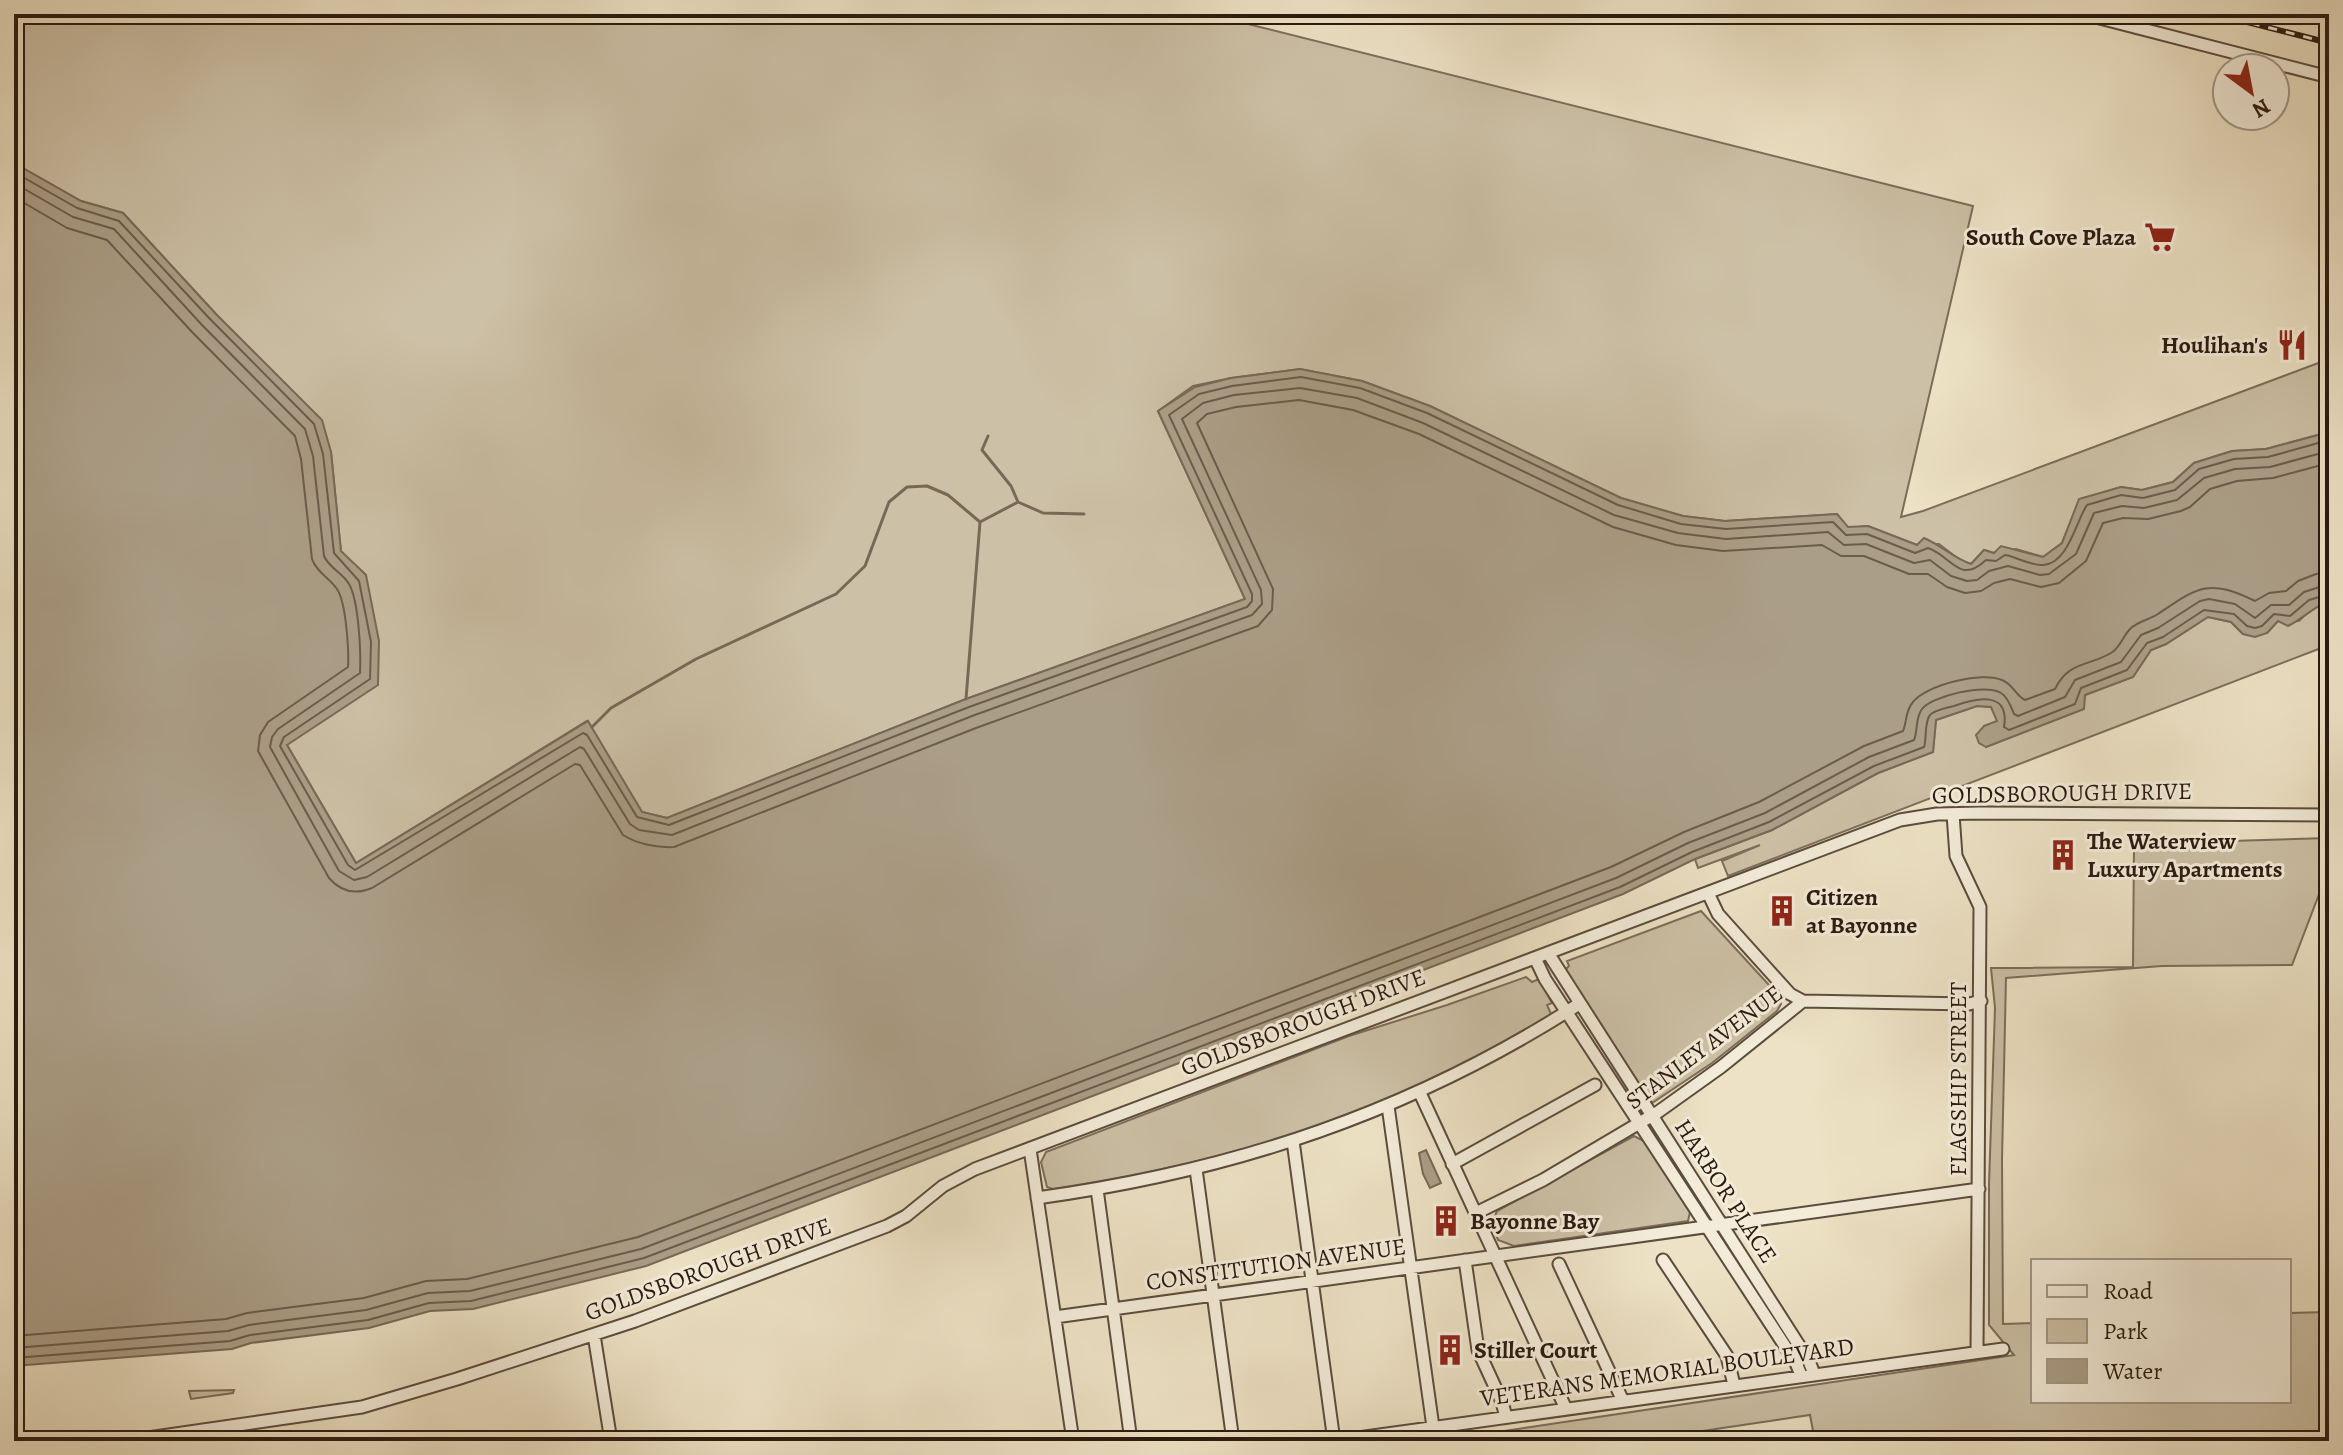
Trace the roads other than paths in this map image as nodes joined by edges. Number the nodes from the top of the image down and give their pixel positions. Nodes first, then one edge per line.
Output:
1 (2084, 14) edge
2 (2329, 77) edge
3 (1953, 814) junction
4 (2329, 815) edge
5 (1708, 893) junction
6 (1548, 953) junction
7 (1535, 958) junction
8 (1803, 1001) junction
9 (1981, 1001) junction
10 (1579, 1004) junction
11 (1566, 1012) junction
12 (1595, 1085) dead end
13 (1420, 1093) junction
14 (1388, 1106) junction
15 (1651, 1116) junction
16 (1639, 1124) junction
17 (1293, 1141) junction
18 (1030, 1149) junction
19 (1452, 1164) junction
20 (1196, 1169) junction
21 (1097, 1189) junction
22 (1979, 1189) junction
23 (1037, 1198) junction
24 (1476, 1213) junction
25 (1722, 1225) junction
26 (1708, 1227) junction
27 (1495, 1256) junction
28 (1465, 1260) junction
29 (1663, 1260) dead end
30 (1559, 1264) dead end
31 (1411, 1268) junction
32 (1312, 1281) junction
33 (1213, 1295) junction
34 (1113, 1309) junction
35 (1055, 1317) junction
36 (594, 1335) junction
37 (2003, 1349) dead end
38 (1977, 1351) junction
39 (1814, 1374) junction
40 (1801, 1375) junction
41 (1734, 1385) junction
42 (1623, 1401) junction
43 (1566, 1409) junction
44 (1506, 1417) junction
45 (1433, 1427) junction
46 (127, 1441) edge
47 (611, 1441) edge
48 (1073, 1441) edge
49 (1131, 1441) edge
50 (1233, 1441) edge
51 (1335, 1441) edge

1 - 2 street
3 - 4 street, GOLDSBOROUGH DRIVE
3 - 5 street, GOLDSBOROUGH DRIVE
3 - 9 street, FLAGSHIP STREET
5 - 6 street, GOLDSBOROUGH DRIVE
5 - 8 street
6 - 7 street, GOLDSBOROUGH DRIVE
6 - 10 street, HARBOR PLACE
7 - 11 street, HARBOR PLACE
7 - 18 street, GOLDSBOROUGH DRIVE
8 - 9 street, STANLEY AVENUE
8 - 15 street, STANLEY AVENUE
9 - 22 street, FLAGSHIP STREET
10 - 11 street
10 - 15 street, HARBOR PLACE
11 - 13 street
11 - 16 street, HARBOR PLACE
12 - 19 street
13 - 14 street
13 - 19 street
14 - 17 street
14 - 31 street
15 - 16 street, STANLEY AVENUE
15 - 25 street, HARBOR PLACE
16 - 24 street, STANLEY AVENUE
16 - 26 street, HARBOR PLACE
17 - 20 street
17 - 32 street
18 - 23 street
18 - 36 street, GOLDSBOROUGH DRIVE
19 - 24 street
20 - 21 street
20 - 33 street
21 - 23 street
21 - 34 street
22 - 25 street, CONSTITUTION AVENUE
22 - 38 street, FLAGSHIP STREET
23 - 35 street
24 - 27 street
25 - 26 street, CONSTITUTION AVENUE
25 - 39 street, HARBOR PLACE
26 - 27 street, CONSTITUTION AVENUE
26 - 40 street, HARBOR PLACE
27 - 28 street, CONSTITUTION AVENUE
27 - 43 street
28 - 31 street, CONSTITUTION AVENUE
28 - 44 street
29 - 41 street
30 - 42 street
31 - 32 street, CONSTITUTION AVENUE
31 - 45 street
32 - 33 street, CONSTITUTION AVENUE
32 - 51 street
33 - 34 street, CONSTITUTION AVENUE
33 - 50 street
34 - 35 street, CONSTITUTION AVENUE
34 - 49 street
35 - 48 street
36 - 46 street, GOLDSBOROUGH DRIVE
36 - 47 street
37 - 38 street, VETERANS MEMORIAL BOULEVARD
38 - 39 street, VETERANS MEMORIAL BOULEVARD
39 - 40 street, VETERANS MEMORIAL BOULEVARD
40 - 41 street, VETERANS MEMORIAL BOULEVARD
41 - 42 street, VETERANS MEMORIAL BOULEVARD
42 - 43 street, VETERANS MEMORIAL BOULEVARD
43 - 44 street, VETERANS MEMORIAL BOULEVARD
44 - 45 street, VETERANS MEMORIAL BOULEVARD
45 - 51 street, VETERANS MEMORIAL BOULEVARD

